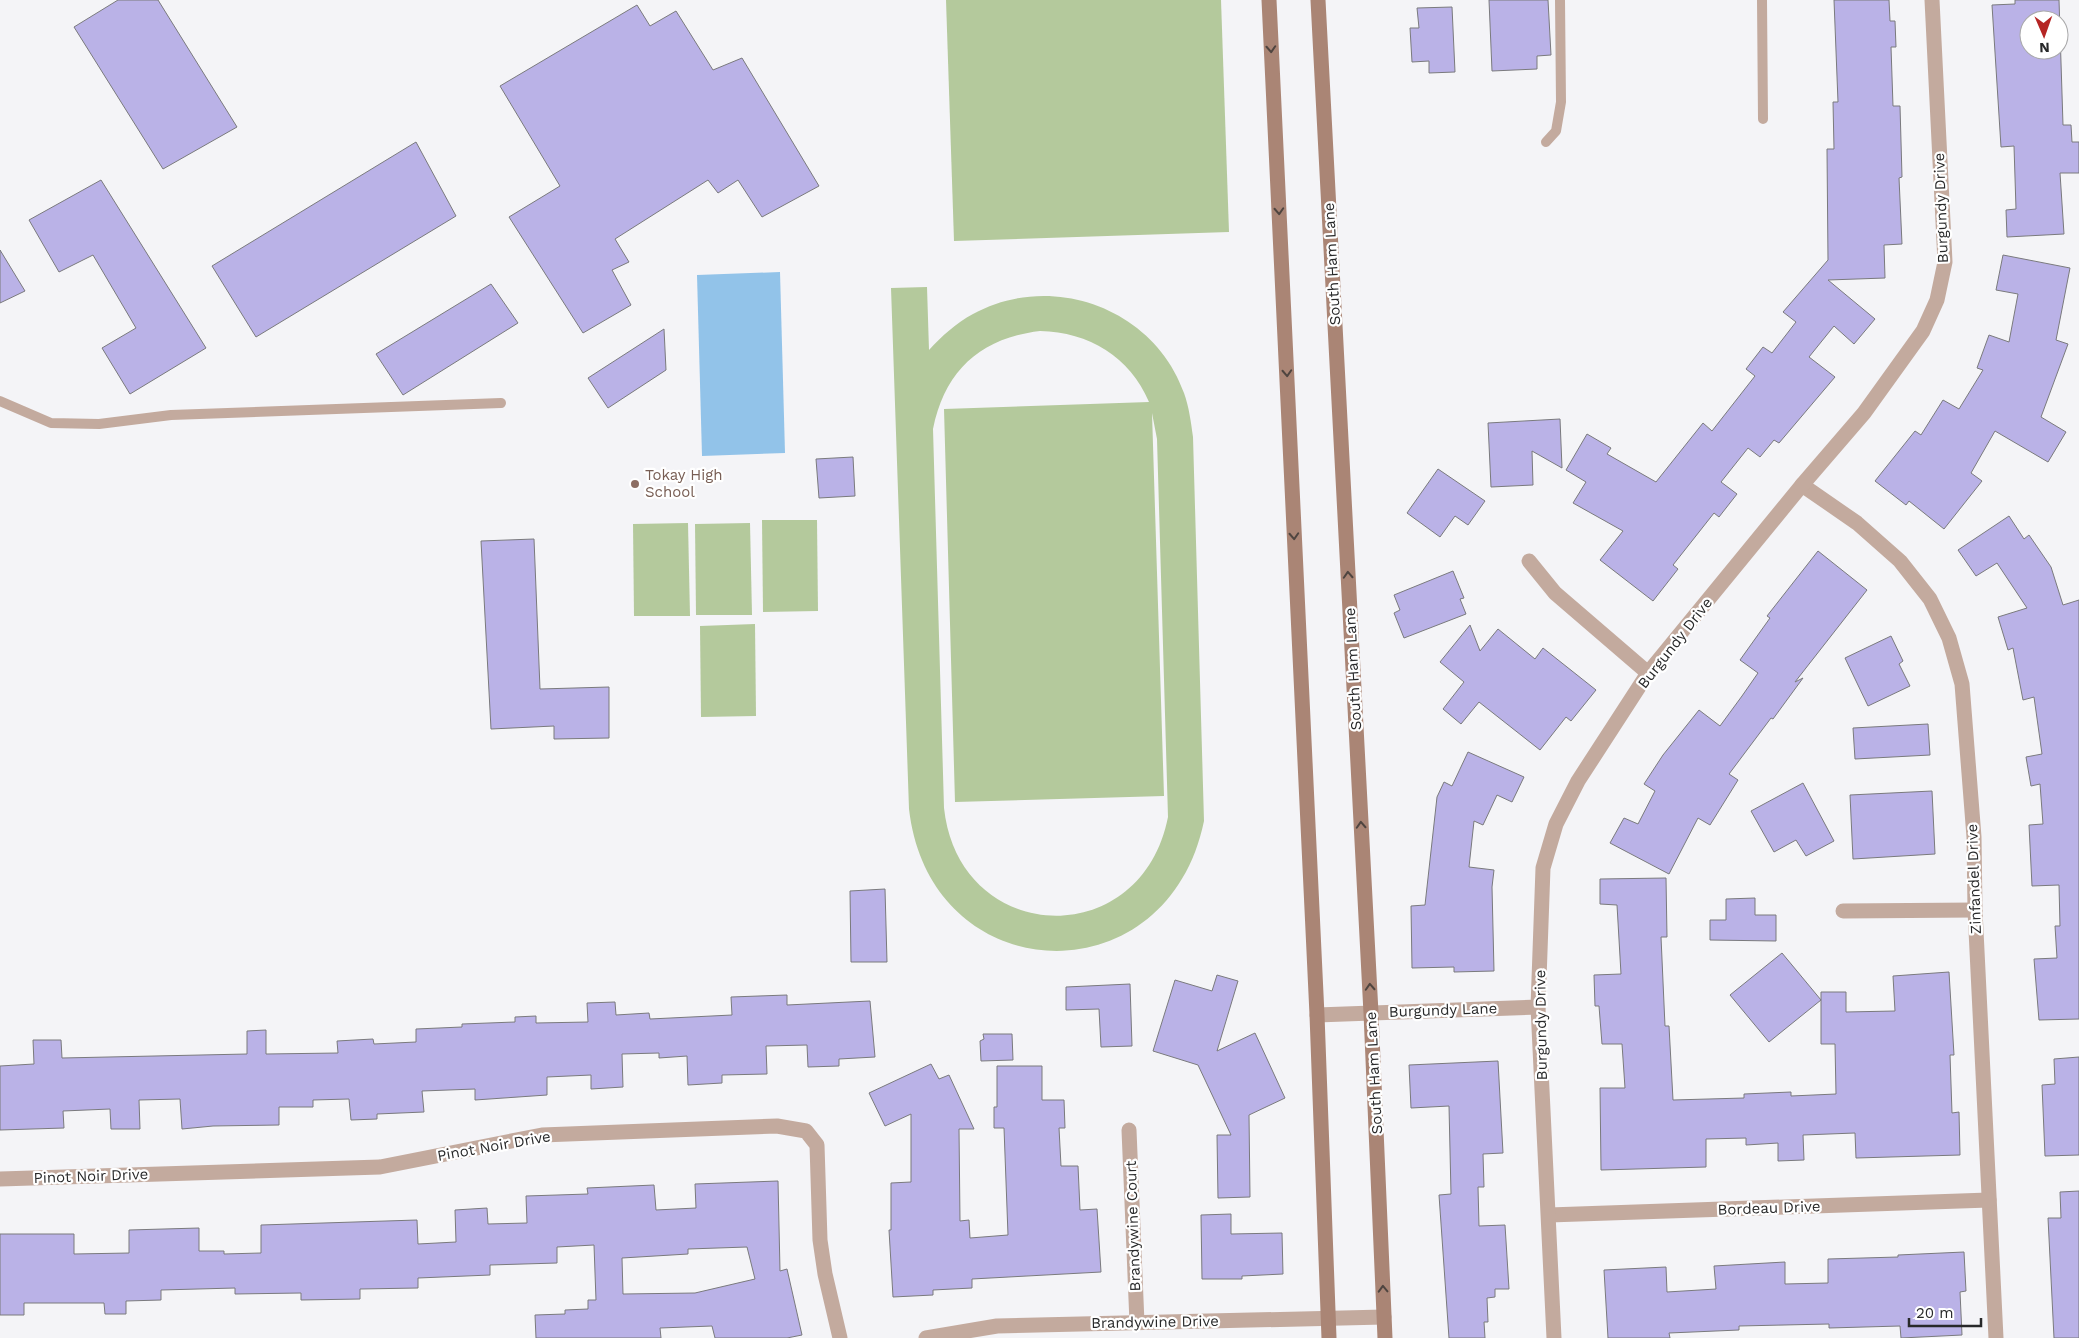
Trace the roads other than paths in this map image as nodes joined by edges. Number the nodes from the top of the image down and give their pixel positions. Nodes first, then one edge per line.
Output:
1 (1269, 0) edge
2 (1318, 0) edge
3 (1560, 0) edge
4 (1762, 0) edge
5 (1932, 0) edge
6 (1763, 119) dead end
7 (1546, 142) dead end
8 (0, 401) edge
9 (501, 403) dead end
10 (1802, 485) junction
11 (1529, 561) dead end
12 (1648, 673) junction
13 (1975, 910) junction
14 (1843, 912) dead end
15 (1538, 1007) junction
16 (1371, 1013) junction
17 (1317, 1015) junction
18 (1129, 1130) dead end
19 (0, 1179) edge
20 (1989, 1200) junction
21 (1549, 1215) junction
22 (1384, 1317) junction
23 (1328, 1318) junction
24 (1137, 1323) junction
25 (840, 1338) edge
26 (926, 1338) edge
27 (1329, 1338) edge
28 (1385, 1338) edge
29 (1554, 1338) edge
30 (1996, 1338) edge

1 -> 17 main road
16 -> 2 main road, South Ham Lane
3 - 7 lane
4 - 6 lane
5 - 10 street, Burgundy Drive
8 - 9 lane
10 - 12 street, Burgundy Drive
10 - 13 street, Zinfandel Drive
11 - 12 street
12 - 15 street, Burgundy Drive
13 - 14 street
13 - 20 street, Zinfandel Drive
15 - 16 street, Burgundy Lane
15 - 21 street, Burgundy Drive
16 - 17 street, Burgundy Lane
22 -> 16 main road, South Ham Lane
17 - 23 main road
18 - 24 street, Brandywine Court
19 - 25 street, Pinot Noir Drive
20 - 21 street, Bordeau Drive
20 - 30 street, Zinfandel Drive
21 - 29 street, Burgundy Drive
22 - 23 street, Brandywine Drive
22 - 28 main road, South Ham Lane
23 - 24 street, Brandywine Drive
23 - 27 main road
24 - 26 street, Brandywine Drive

